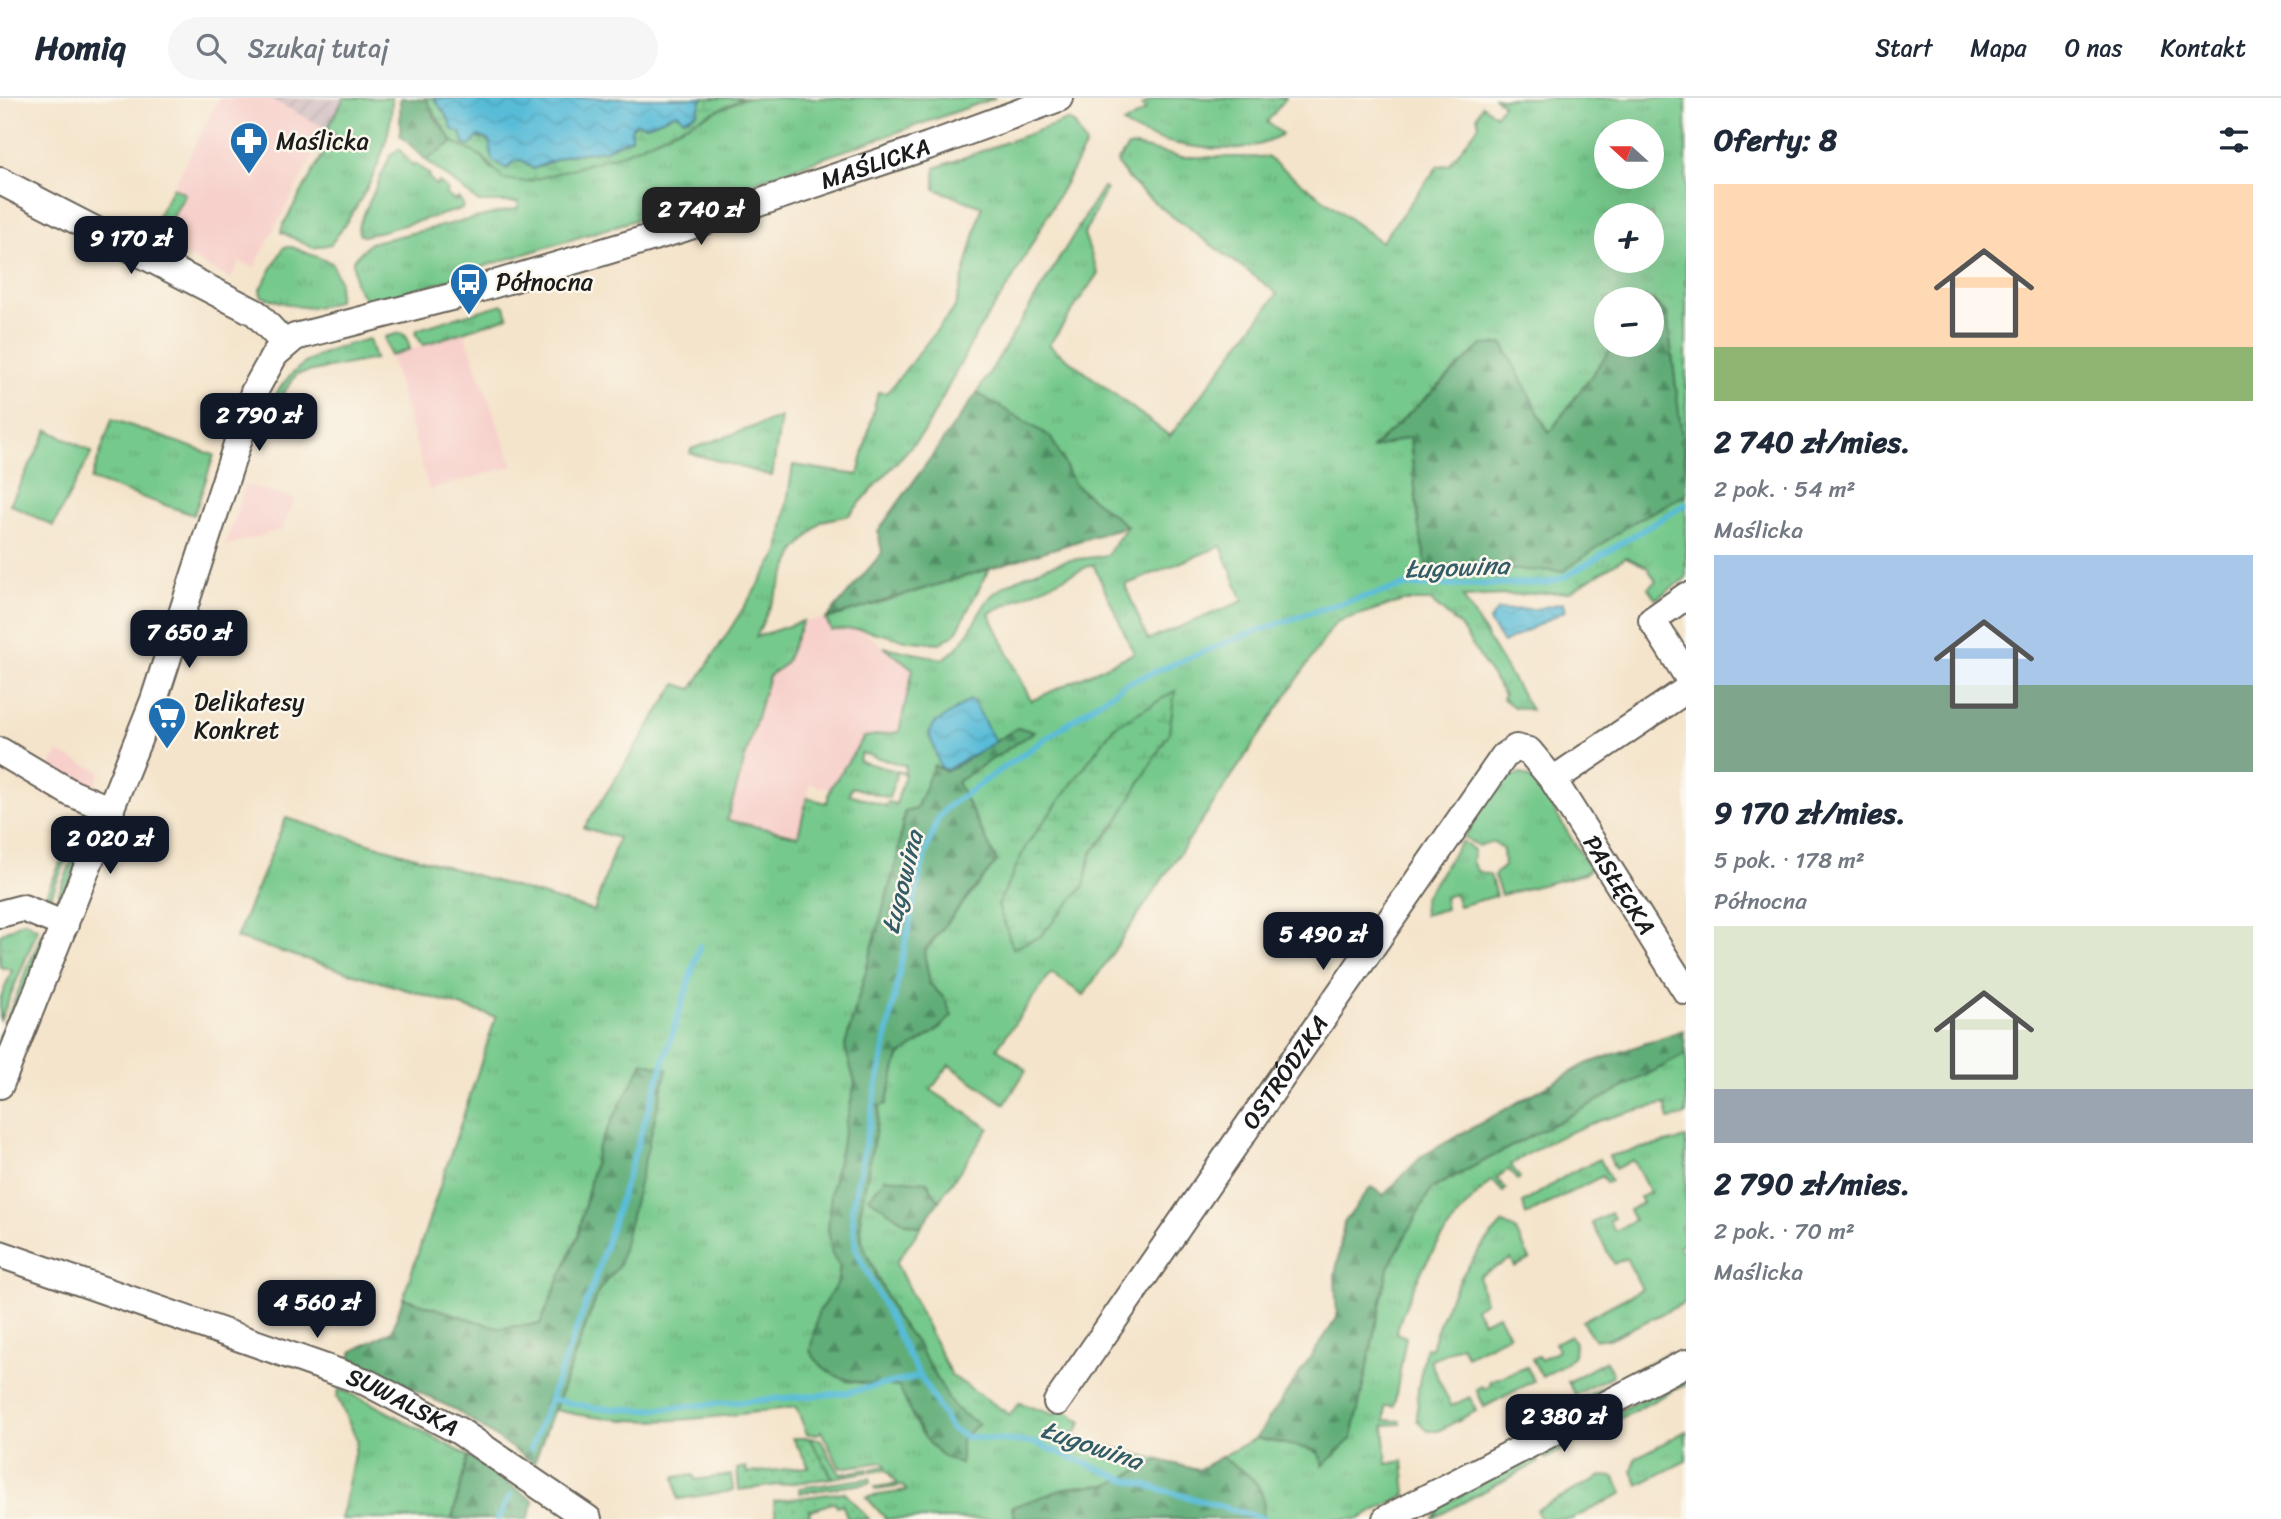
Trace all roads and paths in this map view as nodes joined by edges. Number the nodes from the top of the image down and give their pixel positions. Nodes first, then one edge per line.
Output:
1 (1059, 98) edge
2 (0, 181) edge
3 (285, 344) junction
4 (1686, 596) edge
5 (1686, 674) edge
6 (1686, 690) edge
7 (0, 751) edge
8 (1553, 780) junction
9 (111, 810) junction
10 (0, 914) edge
11 (65, 925) junction
12 (1686, 991) edge
13 (0, 1085) edge
14 (0, 1254) edge
15 (1686, 1363) edge
16 (1057, 1402) dead end
17 (588, 1519) edge
18 (1386, 1519) edge

1 - 3 street, MAŚLICKA
2 - 3 street
3 - 9 street
4 - 5 street
6 - 8 street
7 - 9 street
8 - 12 street, PASŁĘCKA
8 - 16 street, OSTRÓDZKA
9 - 11 street
10 - 11 street
11 - 13 street
14 - 17 street, SUWALSKA
15 - 18 street

